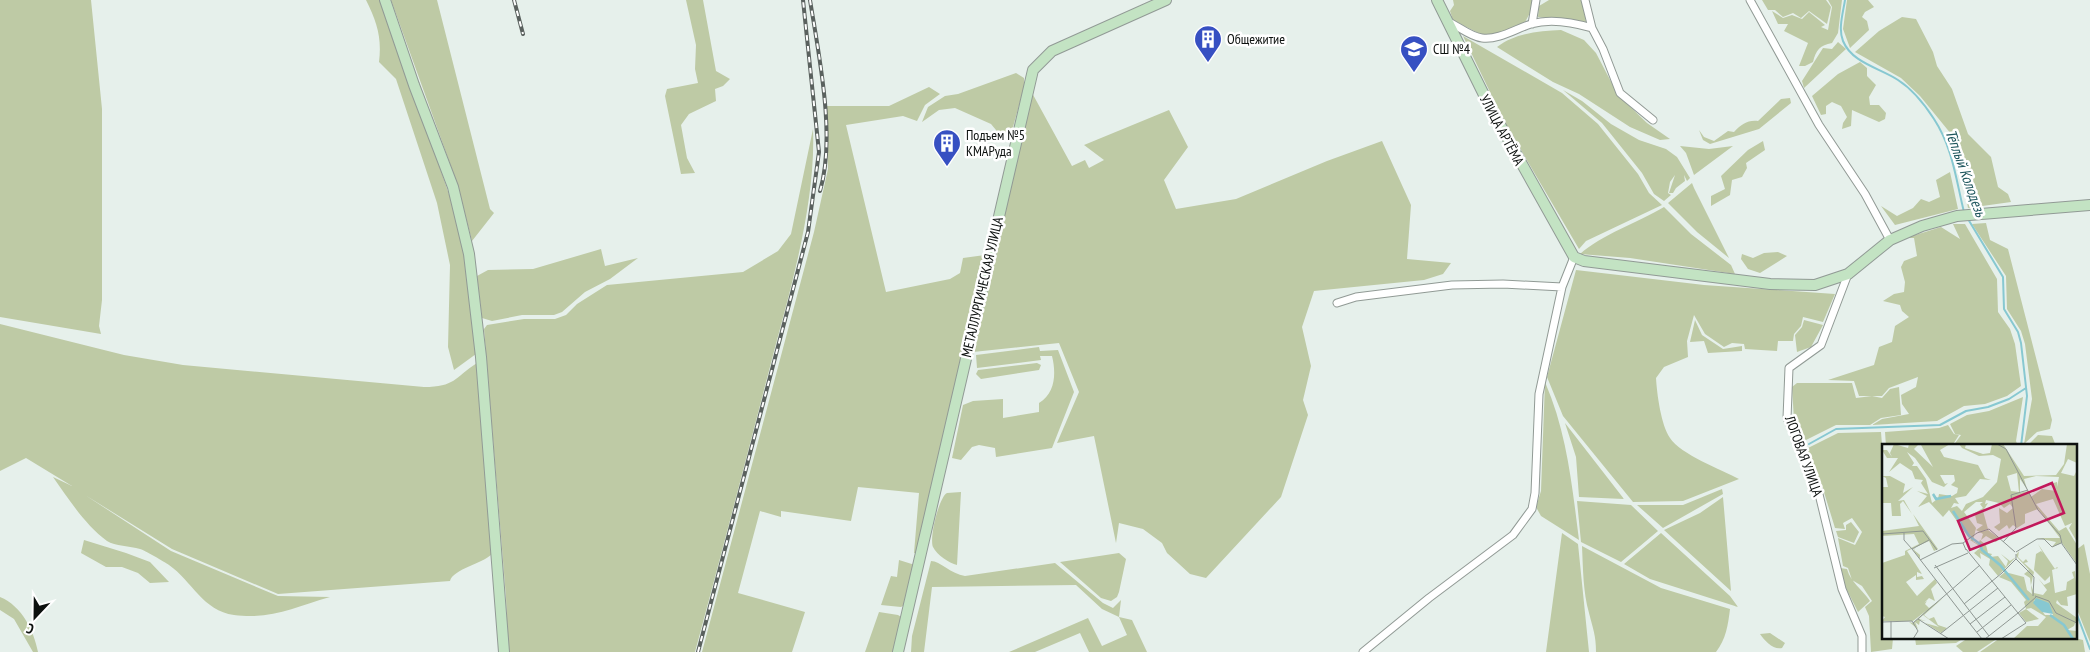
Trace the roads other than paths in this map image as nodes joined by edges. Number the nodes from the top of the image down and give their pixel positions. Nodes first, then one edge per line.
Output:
1 (384, 0) edge
2 (1166, 0) edge
3 (1437, 0) edge
4 (1536, 0) edge
5 (1585, 0) edge
6 (1750, 0) edge
7 (1447, 21) junction
8 (1532, 24) junction
9 (1592, 28) junction
10 (1653, 120) dead end
11 (2090, 206) edge
12 (1890, 240) junction
13 (1574, 257) junction
14 (1848, 274) junction
15 (1562, 288) junction
16 (1337, 303) dead end
17 (504, 652) edge
18 (898, 652) edge
19 (1363, 652) edge
20 (1862, 652) edge

1 - 17 street
2 - 18 street, МЕТАЛЛУРГИЧЕСКАЯ УЛИЦА
3 - 7 street, УЛИЦА АРТЁМА
4 - 8 street
5 - 9 street
6 - 12 street
7 - 8 street
7 - 13 street, УЛИЦА АРТЁМА
8 - 9 street
9 - 10 street
11 - 12 street
12 - 14 street
13 - 14 street
13 - 15 street
14 - 20 street, ЛОГОВАЯ УЛИЦА
15 - 16 street
15 - 19 street

